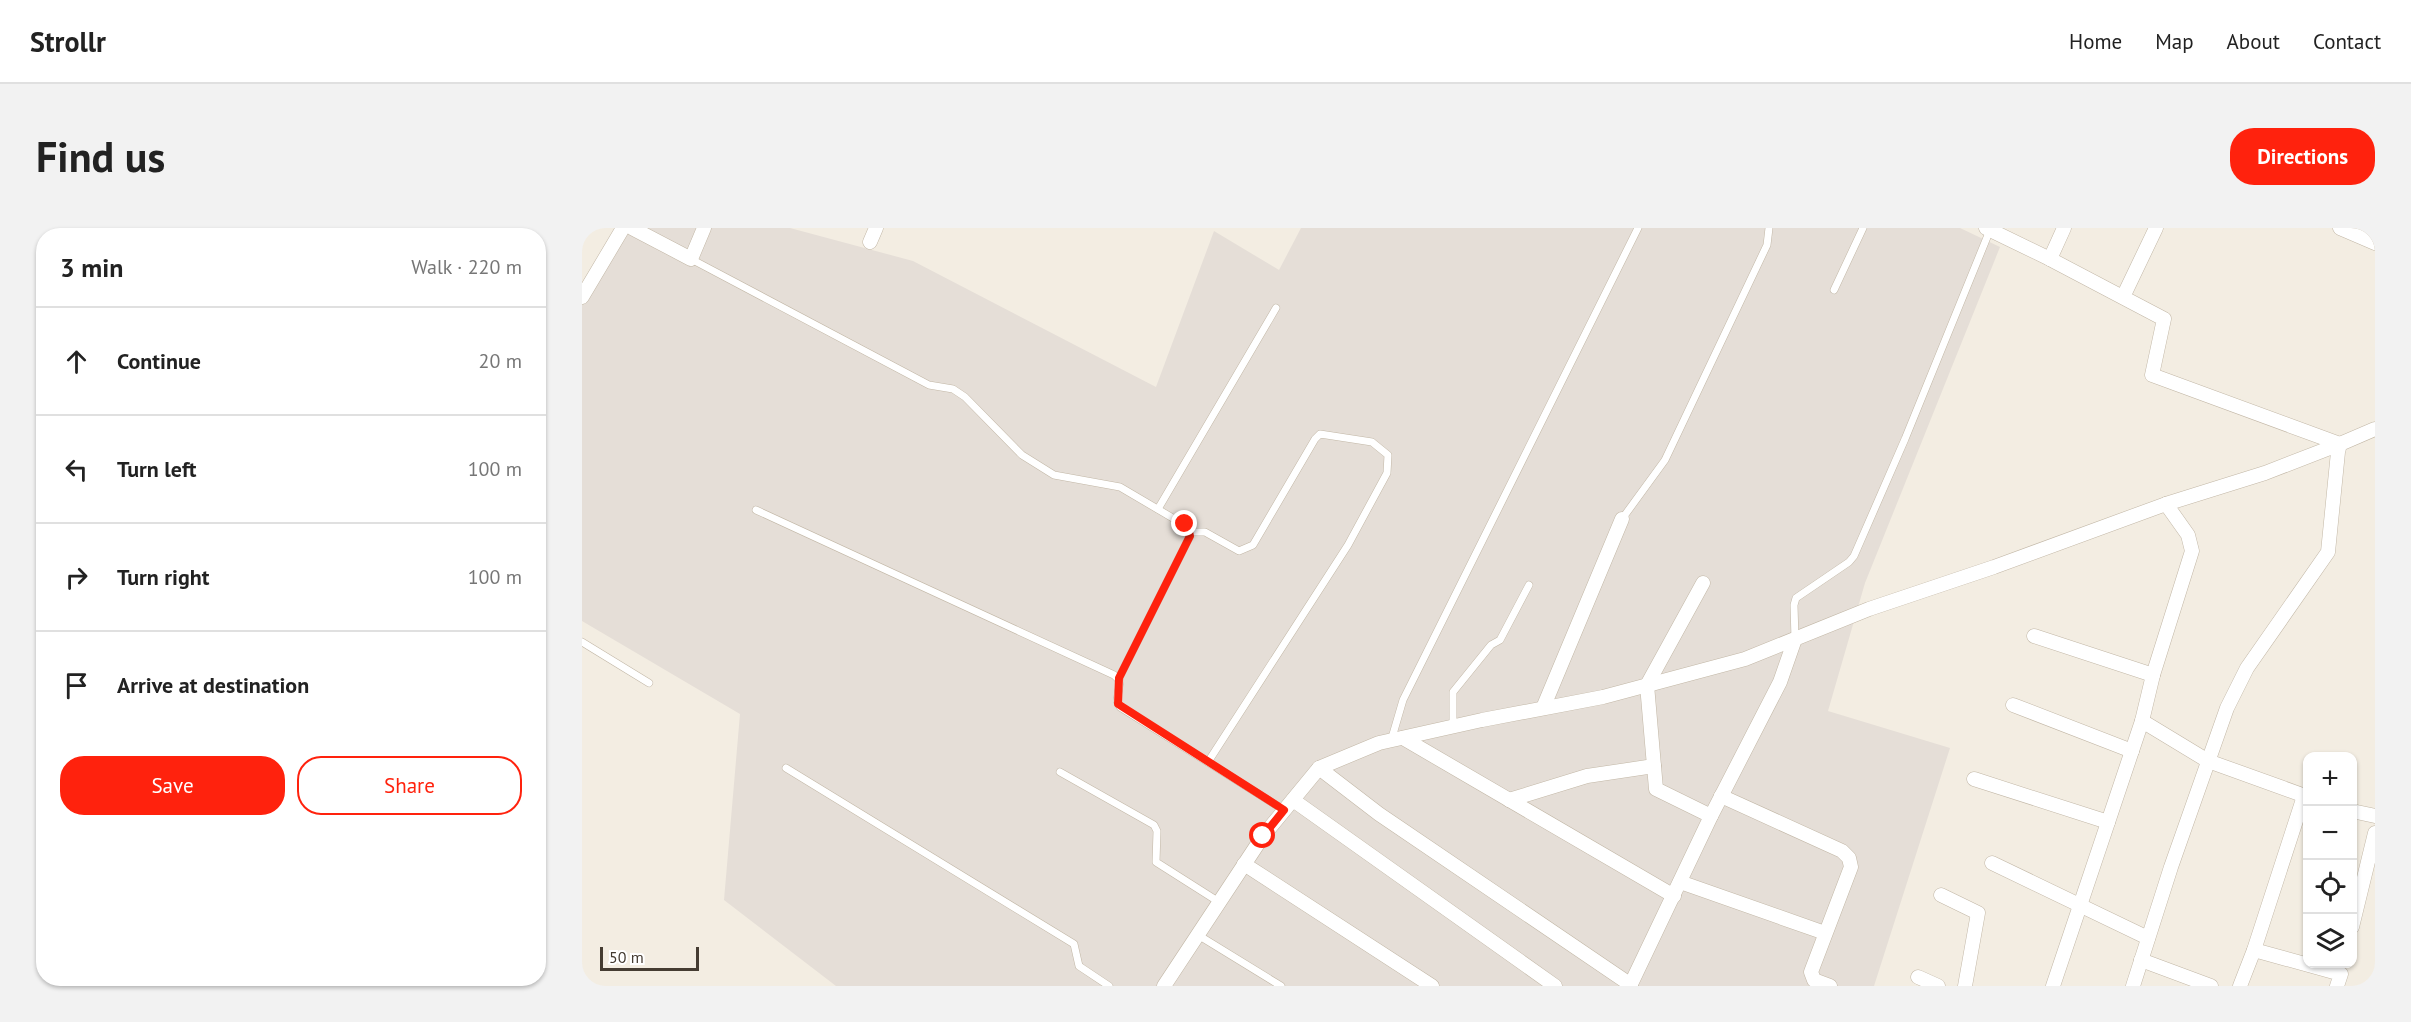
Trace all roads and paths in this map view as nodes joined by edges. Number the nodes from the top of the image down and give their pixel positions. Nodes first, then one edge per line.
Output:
1 (623, 228) edge
2 (632, 228) edge
3 (704, 228) edge
4 (876, 228) edge
5 (1638, 228) edge
6 (1769, 228) edge
7 (1863, 228) edge
8 (2064, 228) edge
9 (2156, 228) edge
10 (2340, 228) edge
11 (1988, 229) edge
12 (870, 242) dead end
13 (2375, 243) edge
14 (692, 258) junction
15 (2050, 258) junction
16 (1834, 290) dead end
17 (582, 297) edge
18 (2123, 297) junction
19 (1276, 308) dead end
20 (2375, 429) edge
21 (2340, 444) junction
22 (2166, 504) junction
23 (1158, 509) junction
24 (756, 510) dead end
25 (1622, 519) joint
26 (1190, 532) junction
27 (1703, 583) dead end
28 (1529, 585) dead end
29 (2034, 636) dead end
30 (1796, 639) junction
31 (582, 642) edge
32 (2153, 675) junction
33 (1119, 678) junction
34 (649, 683) dead end
35 (1647, 685) junction
36 (2013, 705) dead end
37 (1543, 708) junction
38 (2142, 722) junction
39 (1453, 726) junction
40 (1397, 739) junction
41 (2132, 751) junction
42 (2208, 761) junction
43 (1208, 762) junction
44 (1654, 766) junction
45 (786, 768) dead end
46 (1319, 768) junction
47 (1060, 772) dead end
48 (1974, 779) dead end
49 (1721, 796) junction
50 (2303, 796) edge
51 (1509, 800) junction
52 (1288, 805) junction
53 (2303, 806) edge
54 (2357, 811) edge
55 (2374, 812) edge
56 (1711, 816) junction
57 (2108, 822) junction
58 (2375, 833) edge
59 (1992, 863) dead end
60 (1244, 864) junction
61 (1680, 882) junction
62 (1941, 895) dead end
63 (1674, 896) junction
64 (1220, 902) junction
65 (2079, 905) junction
66 (2355, 914) edge
67 (1826, 933) junction
68 (1198, 935) junction
69 (2148, 938) junction
70 (2254, 950) junction
71 (2141, 960) junction
72 (2341, 974) edge
73 (1918, 977) dead end
74 (1630, 985) edge
75 (1109, 986) edge
76 (1164, 986) edge
77 (1281, 986) edge
78 (1432, 986) edge
79 (1555, 986) edge
80 (1830, 986) edge
81 (1938, 986) edge
82 (1965, 986) edge
83 (2053, 986) edge
84 (2133, 986) edge
85 (2211, 986) edge
86 (2240, 986) edge

1 - 17 street
2 - 14 street
3 - 14 street
4 - 12 street
5 - 40 lane
6 - 25 lane
7 - 16 lane
8 - 15 street
9 - 18 street
10 - 13 street
11 - 15 street
11 - 30 lane
14 - 23 lane
15 - 18 street
18 - 21 street
19 - 23 lane
20 - 21 street
21 - 22 street
21 - 42 street
22 - 30 street
22 - 32 street
23 - 26 lane
24 - 33 lane
25 - 37 street
26 - 33 lane
26 - 43 lane
27 - 35 street
28 - 39 lane
29 - 32 street
30 - 35 street
30 - 49 street
31 - 34 lane
32 - 38 street
33 - 43 lane
35 - 37 street
35 - 44 street
36 - 41 street
37 - 39 street
38 - 41 street
38 - 42 street
39 - 40 street
40 - 46 street
40 - 51 street
41 - 57 street
42 - 50 street
42 - 69 street
43 - 52 lane
44 - 51 street
44 - 56 street
45 - 75 lane
46 - 52 street
46 - 74 street
47 - 64 lane
48 - 57 street
49 - 56 street
49 - 67 street
51 - 63 street
52 - 60 street
52 - 79 street
53 - 70 street
54 - 55 street
56 - 61 street
57 - 65 street
58 - 66 street
59 - 65 street
60 - 64 street
60 - 78 street
61 - 63 street
61 - 67 street
62 - 82 street
63 - 74 street
64 - 68 street
65 - 69 street
65 - 83 street
67 - 80 street
68 - 76 street
68 - 77 lane
69 - 71 street
70 - 72 street
70 - 86 street
71 - 84 street
71 - 85 street
73 - 81 street

